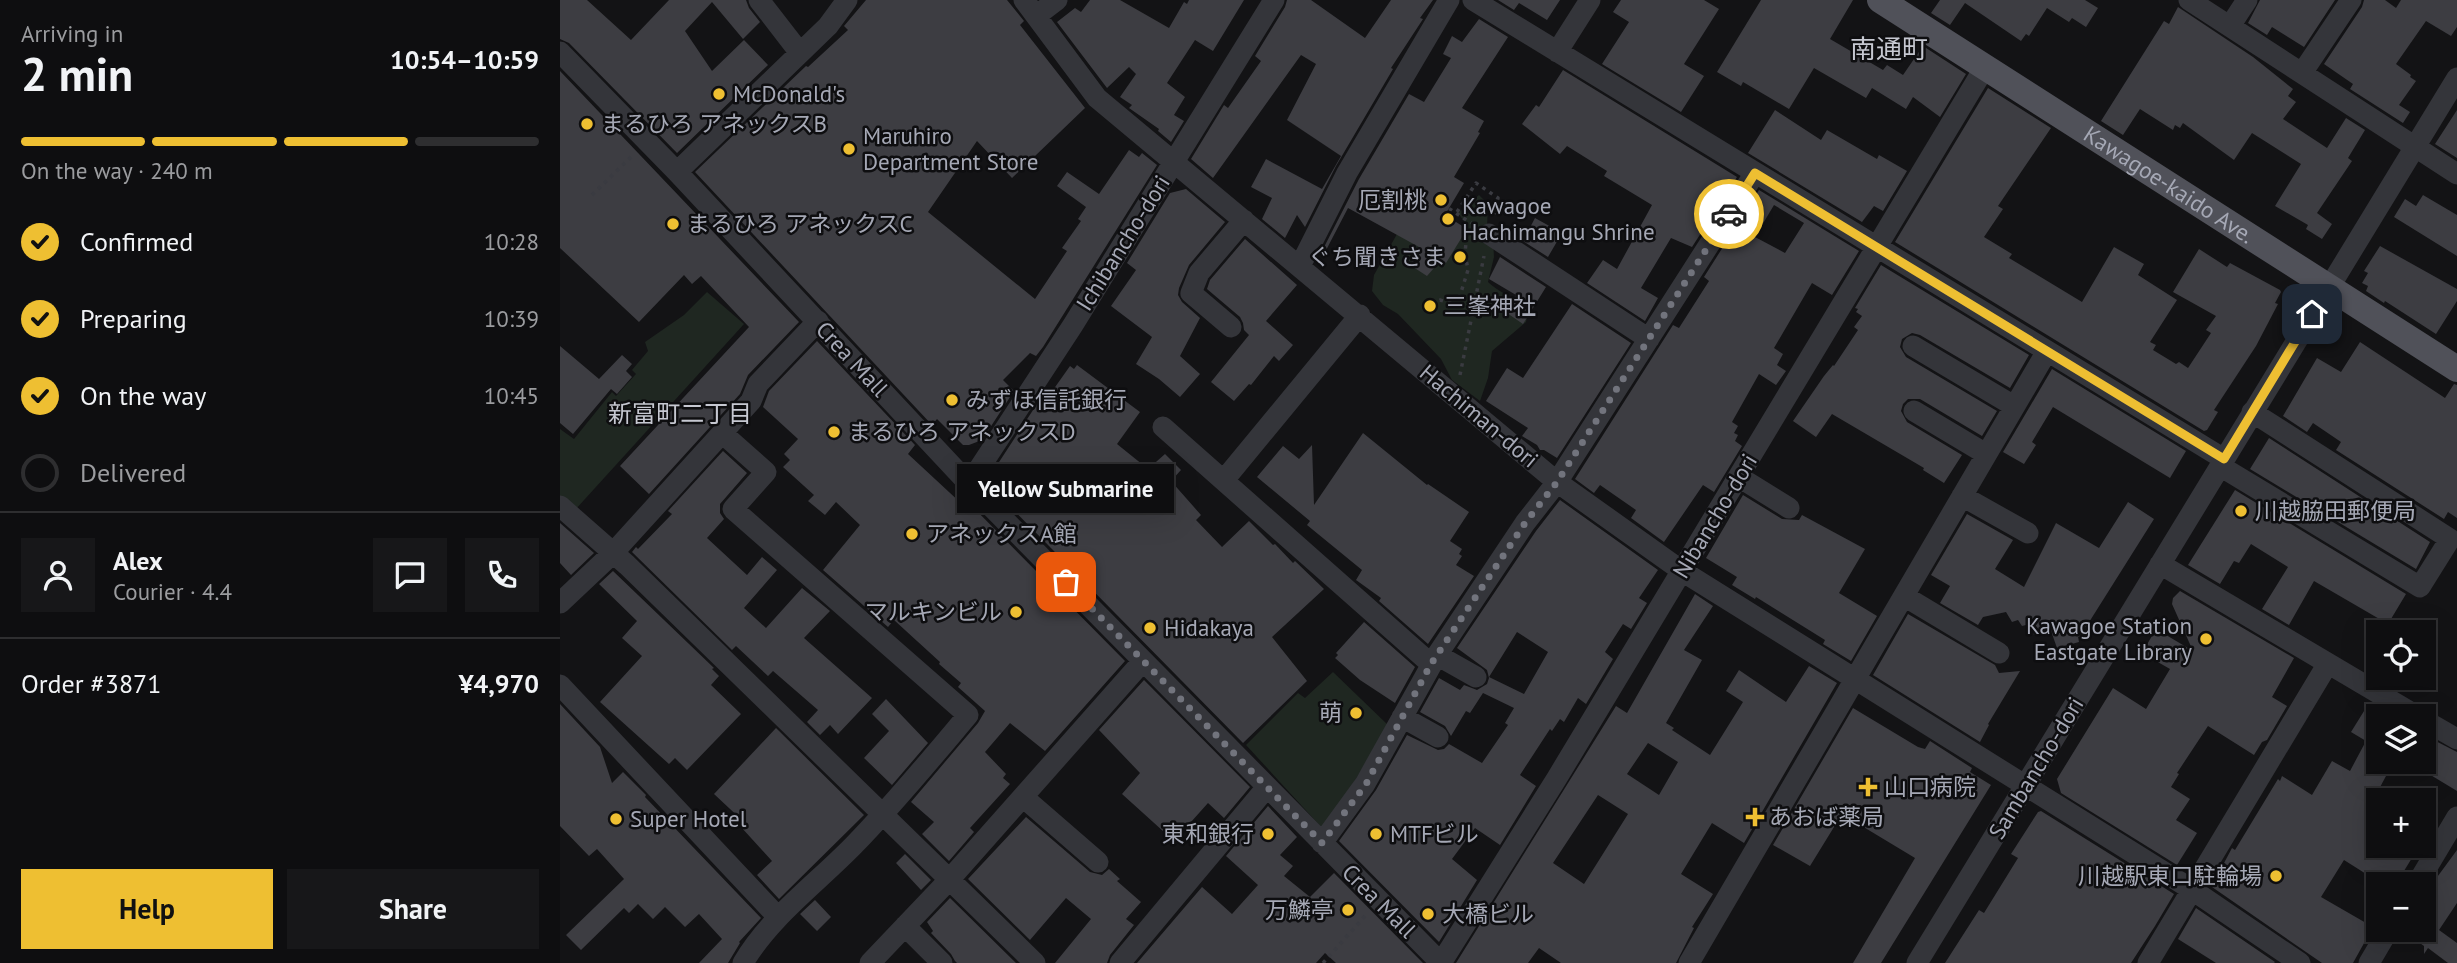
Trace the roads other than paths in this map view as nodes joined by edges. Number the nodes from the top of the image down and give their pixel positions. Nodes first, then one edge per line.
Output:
1 (759, 0) edge
2 (847, 0) edge
3 (1057, 0) edge
4 (1274, 0) edge
5 (1449, 0) edge
6 (1473, 0) edge
7 (1590, 0) edge
8 (1880, 0) edge
9 (2189, 0) edge
10 (2247, 0) edge
11 (2351, 0) edge
12 (1030, 8) edge
13 (2230, 26) junction
14 (560, 52) edge
15 (1557, 52) junction
16 (800, 53) junction
17 (1985, 67) junction
18 (2302, 73) junction
19 (2457, 78) edge
20 (2414, 146) junction
21 (1173, 162) junction
22 (677, 172) junction
23 (1755, 173) junction
24 (2457, 174) edge
25 (1244, 220) junction
26 (1489, 234) road end
27 (1877, 247) junction
28 (1300, 266) junction
29 (2329, 285) junction
30 (1360, 315) junction
31 (818, 321) junction
32 (1231, 327) dead end
33 (1649, 339) junction
34 (1913, 346) dead end
35 (2047, 351) junction
36 (2457, 369) edge
37 (2014, 406) junction
38 (1914, 411) dead end
39 (2252, 412) junction
40 (1163, 427) dead end
41 (722, 433) junction
42 (1986, 454) junction
43 (2222, 462) junction
44 (1739, 477) junction
45 (1224, 480) junction
46 (1557, 482) junction
47 (969, 484) junction
48 (1962, 496) junction
49 (560, 506) edge
50 (1789, 508) dead end
51 (2028, 533) dead end
52 (613, 553) junction
53 (2160, 564) junction
54 (1682, 572) junction
55 (1903, 596) junction
56 (560, 604) edge
57 (1999, 653) dead end
58 (1434, 659) junction
59 (1143, 661) junction
60 (2327, 664) junction
61 (1476, 677) dead end
62 (1855, 679) junction
63 (560, 685) edge
64 (2396, 704) edge
65 (1402, 717) junction
66 (2436, 727) edge
67 (1438, 737) dead end
68 (2457, 739) edge
69 (2025, 786) junction
70 (1267, 787) junction
71 (1023, 797) junction
72 (884, 814) junction
73 (2454, 831) edge
74 (1322, 843) junction
75 (1098, 862) dead end
76 (2425, 872) edge
77 (949, 880) junction
78 (2191, 889) junction
79 (778, 917) junction
80 (905, 926) junction
81 (2381, 942) edge
82 (743, 963) edge
83 (870, 963) edge
84 (942, 963) edge
85 (1035, 963) edge
86 (1120, 963) edge
87 (1441, 963) edge
88 (1689, 963) edge
89 (1917, 963) edge
90 (2148, 963) edge
91 (2300, 963) edge
92 (2369, 963) edge

1 - 16 street
2 - 16 street
3 - 12 street
4 - 21 street, Ichibancho-dori
5 - 28 street
6 - 15 street
7 - 15 street
8 - 17 main road, Kawagoe-kaido Ave.
9 - 13 street
10 - 13 street
11 - 18 street
12 - 21 street, Hachiman-dori
13 - 18 street
14 - 22 street, Crea Mall
15 - 23 street
16 - 22 street
17 - 27 street, Nibancho-dori
17 - 29 main road, Kawagoe-kaido Ave.
18 - 20 street
19 - 20 street, Sambancho-dori
20 - 24 street
20 - 29 street, Sambancho-dori
21 - 25 street, Hachiman-dori
21 - 47 street, Ichibancho-dori
22 - 31 street, Crea Mall
23 - 27 street
23 - 33 street
25 - 28 street, Hachiman-dori
25 - 32 street
26 - 33 street
27 - 35 street
27 - 44 street, Nibancho-dori
28 - 30 street, Hachiman-dori
29 - 36 main road, Kawagoe-kaido Ave.
29 - 39 street, Sambancho-dori
30 - 45 street
30 - 46 street, Hachiman-dori
31 - 41 street
31 - 47 street, Crea Mall
33 - 46 street
34 - 37 street
35 - 37 street
35 - 43 street
37 - 42 street
38 - 42 street
39 - 43 street, Sambancho-dori
39 - 43 street
40 - 45 street
41 - 52 street
41 - 72 street
42 - 48 street
43 - 53 street, Sambancho-dori
44 - 50 street
44 - 54 street, Nibancho-dori
45 - 58 street
46 - 54 street, Hachiman-dori
46 - 58 street
47 - 59 street, Crea Mall
48 - 51 street
48 - 55 street
49 - 52 street
52 - 56 street
52 - 72 street
53 - 60 street
53 - 69 street, Sambancho-dori
54 - 62 street, Hachiman-dori
54 - 87 street, Nibancho-dori
55 - 57 street
55 - 62 street
58 - 61 street
58 - 65 street
59 - 70 street, Crea Mall
59 - 71 street
60 - 64 street
60 - 78 street
62 - 69 street, Hachiman-dori
62 - 88 street
63 - 79 street
65 - 67 street
65 - 74 street
66 - 68 street
69 - 78 street, Hachiman-dori
69 - 89 street, Sambancho-dori
70 - 74 street, Crea Mall
70 - 86 street
71 - 75 street
71 - 77 street
72 - 77 street
72 - 79 street
73 - 76 street
74 - 87 street, Crea Mall
77 - 80 street
77 - 85 street
78 - 90 street
78 - 91 street, Hachiman-dori
79 - 82 street
80 - 83 street
80 - 84 street
81 - 92 street

